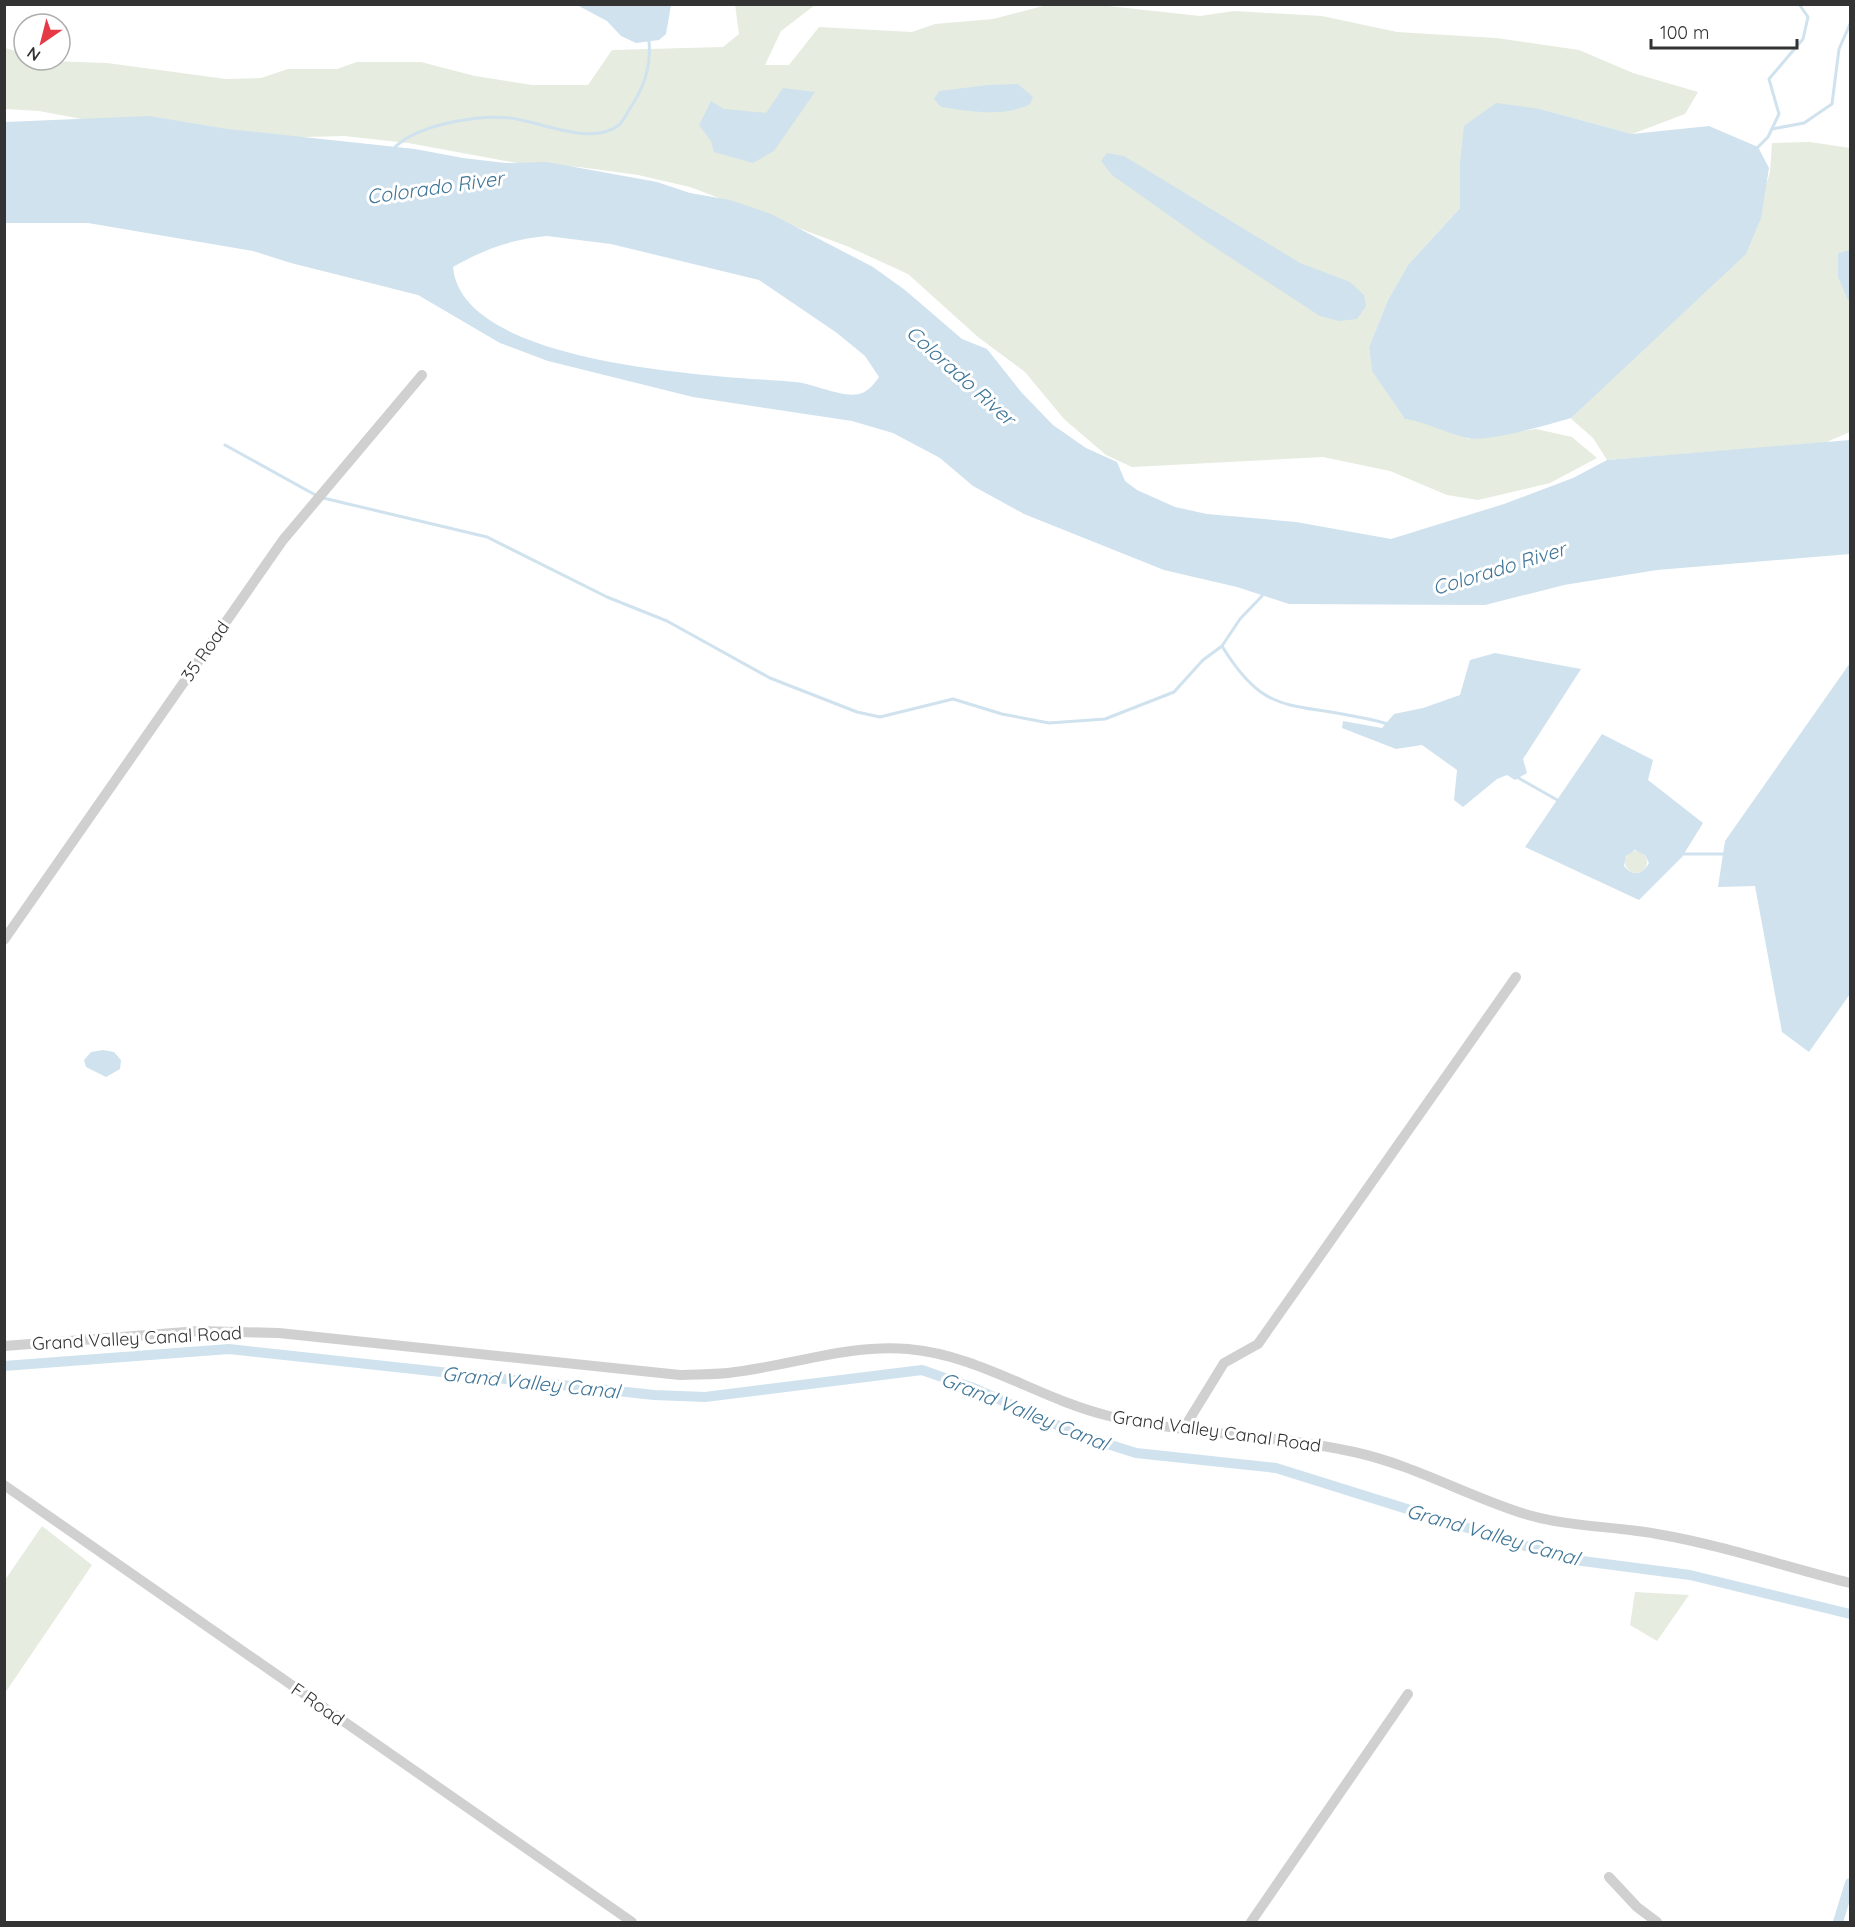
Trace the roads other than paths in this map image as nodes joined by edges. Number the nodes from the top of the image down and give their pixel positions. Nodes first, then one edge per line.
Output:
1 (422, 375) dead end
2 (4, 940) edge
3 (1516, 978) dead end
4 (4, 1346) edge
5 (1184, 1428) junction
6 (4, 1485) edge
7 (1851, 1583) edge
8 (1407, 1694) dead end
9 (1609, 1877) dead end
10 (632, 1923) edge
11 (1251, 1923) edge
12 (1657, 1923) edge

1 - 2 street, 35 Road
3 - 5 street
4 - 5 street, Grand Valley Canal Road
5 - 7 street, Grand Valley Canal Road
6 - 10 street, F Road
8 - 11 street
9 - 12 street

